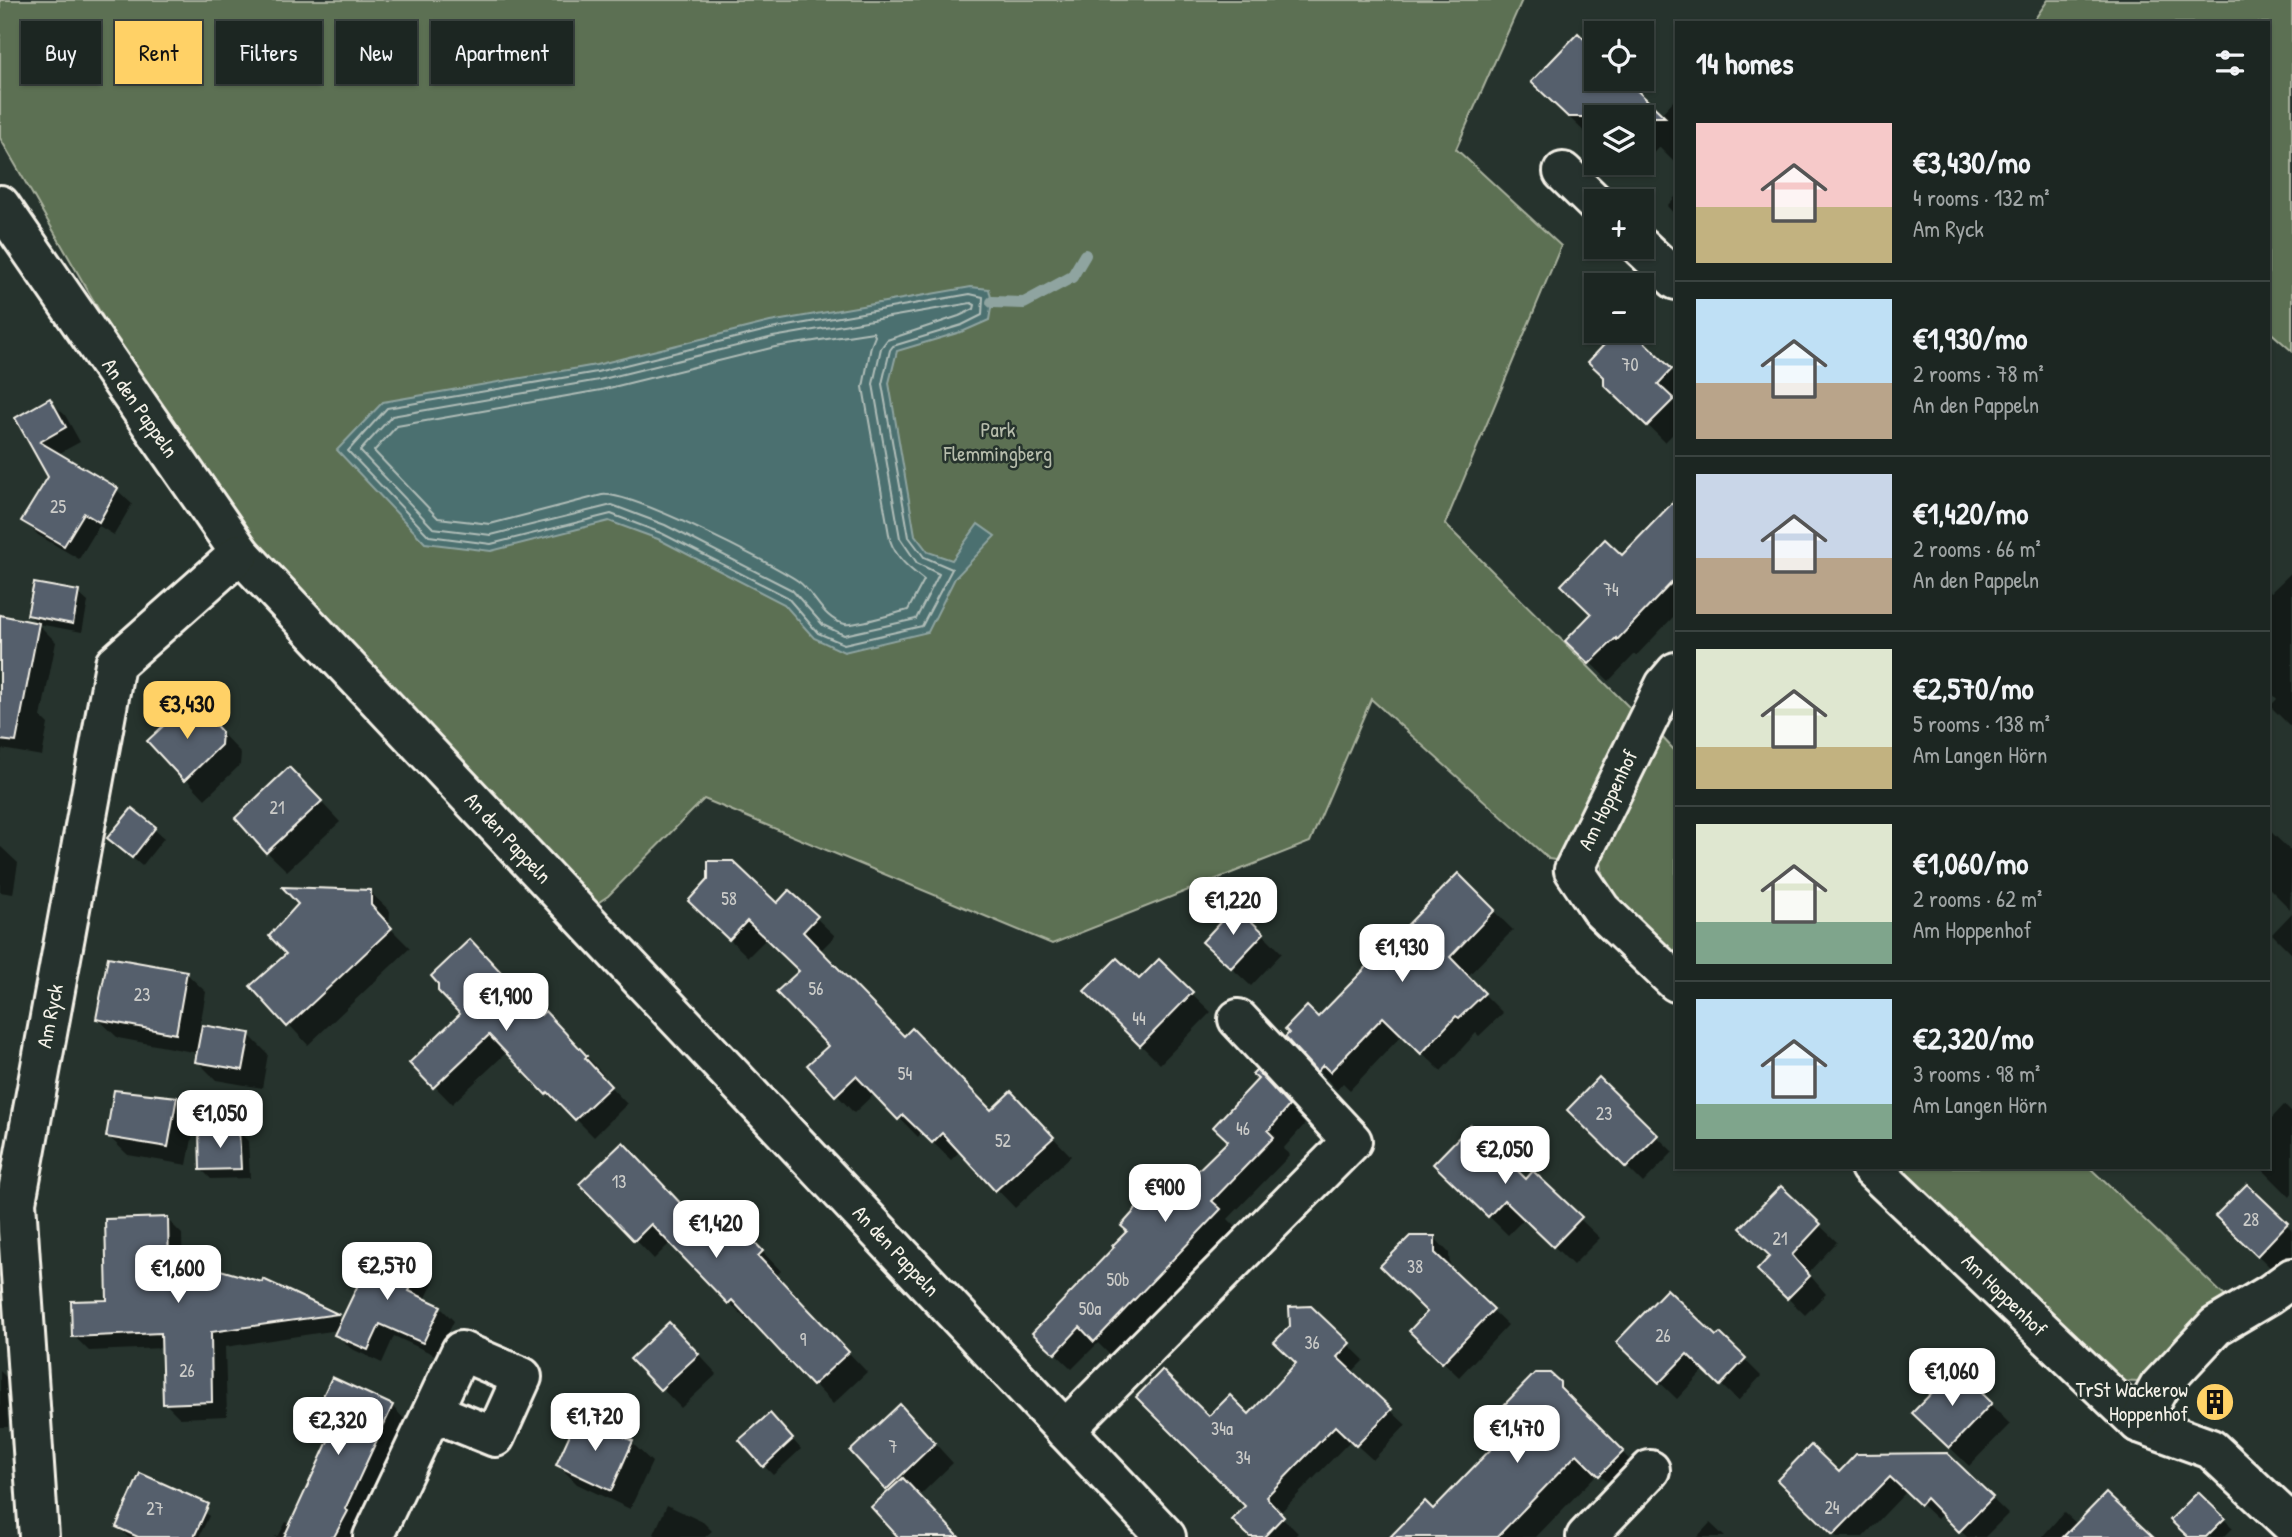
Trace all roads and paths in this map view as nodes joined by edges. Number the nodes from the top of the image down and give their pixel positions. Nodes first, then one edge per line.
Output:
1 (1563, 172) dead end
2 (1584, 192) edge
3 (0, 205) edge
4 (1654, 259) edge
5 (1675, 279) edge
6 (240, 553) junction
7 (1675, 673) edge
8 (1675, 981) edge
9 (1238, 1019) dead end
10 (1872, 1169) edge
11 (2292, 1278) edge
12 (433, 1412) dead end
13 (2139, 1423) junction
14 (1065, 1430) junction
15 (1650, 1470) dead end
16 (2292, 1525) edge
17 (39, 1537) edge
18 (373, 1537) edge
19 (1166, 1537) edge
20 (1586, 1537) edge

1 - 2 street
3 - 6 street, An den Pappeln
4 - 5 street
6 - 14 street, An den Pappeln
6 - 17 street, Am Ryck
7 - 8 street, Am Hoppenhof
9 - 14 street
10 - 13 street, Am Hoppenhof
11 - 13 street
12 - 18 street
13 - 16 street, Am Hoppenhof
14 - 19 street, An den Pappeln
15 - 20 street

